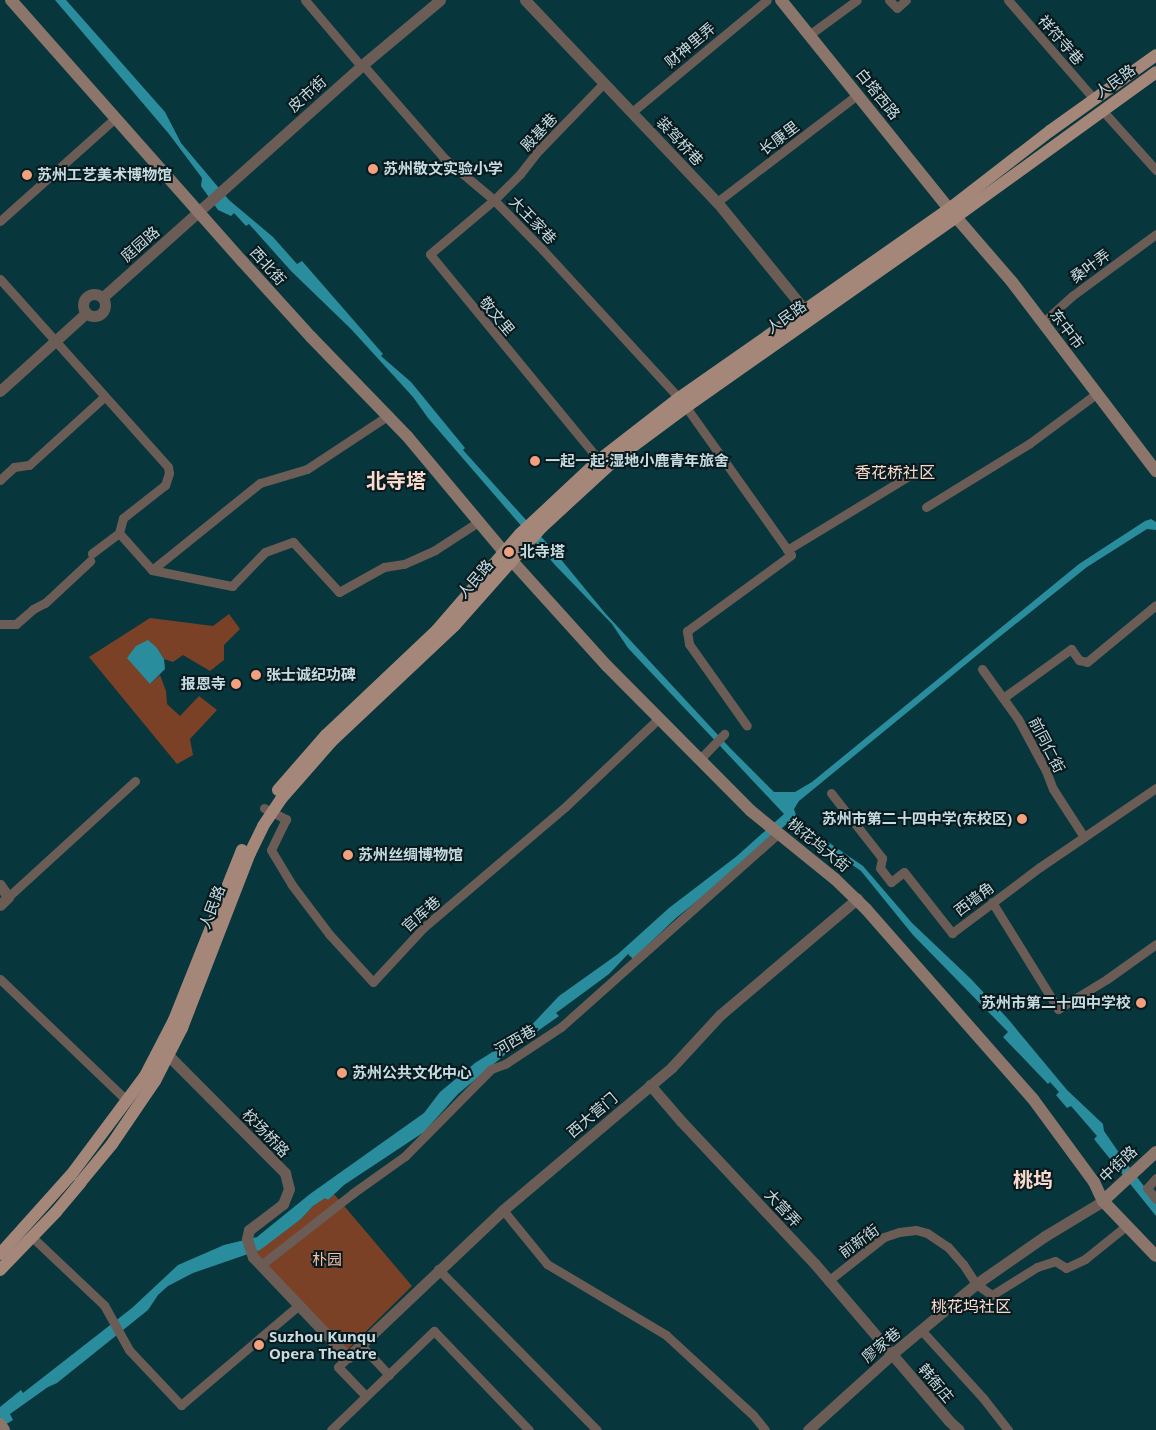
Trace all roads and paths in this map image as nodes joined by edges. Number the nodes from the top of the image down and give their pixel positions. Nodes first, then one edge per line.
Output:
1 (11, 0) edge
2 (305, 0) edge
3 (440, 0) edge
4 (525, 0) edge
5 (767, 0) edge
6 (781, 0) edge
7 (856, 0) edge
8 (889, 0) edge
9 (906, 0) edge
10 (1008, 0) edge
11 (809, 35) junction
12 (1156, 55) edge
13 (362, 65) junction
14 (1156, 72) edge
15 (604, 83) junction
16 (857, 95) junction
17 (1094, 99) junction
18 (1102, 110) junction
19 (632, 112) junction
20 (115, 118) junction
21 (1156, 170) edge
22 (494, 200) junction
23 (717, 202) junction
24 (198, 213) junction
25 (953, 213) junction
26 (0, 221) edge
27 (1156, 234) edge
28 (0, 279) edge
29 (103, 297) junction
30 (804, 309) junction
31 (86, 313) junction
32 (1042, 323) junction
33 (56, 339) junction
34 (0, 391) edge
35 (1096, 394) junction
36 (104, 397) junction
37 (683, 402) junction
38 (389, 415) junction
39 (599, 460) junction
40 (1156, 471) edge
41 (907, 477) dead end
42 (0, 480) edge
43 (926, 507) dead end
44 (478, 522) junction
45 (538, 523) junction
46 (119, 533) junction
47 (787, 550) junction
48 (508, 556) junction
49 (152, 570) junction
50 (1156, 605) edge
51 (0, 624) edge
52 (982, 669) dead end
53 (1003, 698) junction
54 (659, 718) junction
55 (747, 726) dead end
56 (724, 734) dead end
57 (700, 760) junction
58 (135, 781) dead end
59 (1156, 788) edge
60 (831, 793) dead end
61 (268, 810) junction
62 (775, 830) junction
63 (1084, 837) junction
64 (0, 885) edge
65 (857, 899) junction
66 (4, 901) edge
67 (992, 902) junction
68 (1156, 944) edge
69 (0, 979) edge
70 (165, 1051) junction
71 (650, 1085) junction
72 (127, 1101) junction
73 (1156, 1152) edge
74 (1156, 1178) edge
75 (1110, 1194) junction
76 (1156, 1199) edge
77 (503, 1210) junction
78 (1126, 1226) junction
79 (32, 1237) junction
80 (1156, 1245) edge
81 (0, 1254) edge
82 (1156, 1256) edge
83 (257, 1261) junction
84 (438, 1269) junction
85 (0, 1270) edge
86 (828, 1281) junction
87 (976, 1284) junction
88 (299, 1305) junction
89 (922, 1331) junction
90 (361, 1345) junction
91 (892, 1354) junction
92 (348, 1357) junction
93 (389, 1374) junction
94 (366, 1396) junction
95 (0, 1424) edge
96 (4, 1430) edge
97 (331, 1430) edge
98 (529, 1430) edge
99 (597, 1430) edge
100 (765, 1430) edge
101 (808, 1430) edge
102 (959, 1430) edge
103 (1008, 1430) edge

1 - 20 main road, 西北街
2 - 13 street, 大王家巷
3 - 13 street, 皮市街
4 - 15 street, 装驾桥巷
5 - 19 street, 财神里弄
6 - 11 main road, 白塔西路
7 - 11 street
8 - 9 street
10 - 17 street, 祥符寺巷
11 - 16 main road, 白塔西路
12 - 17 main road, 人民路
13 - 22 street, 大王家巷
13 - 24 street, 皮市街
14 - 18 main road, 人民路
15 - 19 street, 装驾桥巷
15 - 22 street, 殿基巷
16 - 23 street, 长康里
16 - 25 main road, 白塔西路
17 - 25 main road, 人民路
18 - 21 street
18 - 25 main road, 人民路
19 - 23 street, 装驾桥巷
20 - 24 main road, 西北街
20 - 26 street
22 - 37 street, 大王家巷
22 - 39 street, 敬文里
23 - 30 street, 装驾桥巷
24 - 29 street, 庭园路
24 - 38 main road, 西北街
25 - 30 main road, 人民路
25 - 32 main road, 东中市
25 - 37 main road, 人民路
27 - 32 street, 桑叶弄
28 - 33 street
29 - 31 street
29 - 31 street
30 - 37 main road, 人民路
31 - 33 street
32 - 35 main road, 东中市
33 - 34 street
33 - 36 street
35 - 40 main road, 东中市
35 - 43 street
36 - 42 street
36 - 46 street
37 - 39 main road, 人民路
37 - 45 main road, 人民路
37 - 47 street, 大王家巷
38 - 44 main road, 西北街
38 - 49 street
39 - 45 main road, 人民路
41 - 47 street
44 - 48 main road, 西北街
44 - 49 street
45 - 48 main road, 人民路
46 - 49 street
46 - 51 street
47 - 55 street
48 - 54 main road, 桃花坞大街
48 - 61 main road, 人民路
50 - 53 street
52 - 53 street, 前同仁街
53 - 63 street, 前同仁街
54 - 57 main road, 桃花坞大街
54 - 61 street, 官库巷
56 - 57 street
57 - 62 main road, 桃花坞大街
58 - 66 street
59 - 63 street, 西墙角
60 - 67 street, 西墙角
61 - 70 main road, 人民路
62 - 65 main road, 桃花坞大街
62 - 83 street, 河西巷
63 - 67 street, 西墙角
64 - 66 street
65 - 71 street, 西大营门
65 - 75 main road, 桃花坞大街
67 - 68 street
69 - 72 street
70 - 72 main road, 人民路
70 - 79 main road, 人民路
70 - 83 street, 校场桥路
71 - 77 street, 西大营门
71 - 86 street, 大营弄
72 - 81 main road, 人民路
73 - 75 main road, 中街路
74 - 76 street
75 - 78 main road, 桃花坞大街
75 - 80 main road, 桃花坞大街
75 - 87 street, 廖家巷
77 - 84 street, 西大营门
77 - 100 street
78 - 82 main road, 桃花坞大街
78 - 87 street
79 - 85 main road, 人民路
79 - 88 street
83 - 88 street, 校场桥路
84 - 90 street, 西大营门
84 - 99 street
86 - 87 street, 前新街
86 - 91 street, 大营弄
87 - 89 street, 廖家巷
88 - 92 street, 校场桥路
89 - 91 street, 廖家巷
89 - 103 street
90 - 92 street, 西大营门
90 - 93 street
91 - 101 street, 廖家巷
91 - 102 street, 韩衙庄
92 - 94 street
93 - 94 street
93 - 98 street
94 - 97 street
95 - 96 main road

